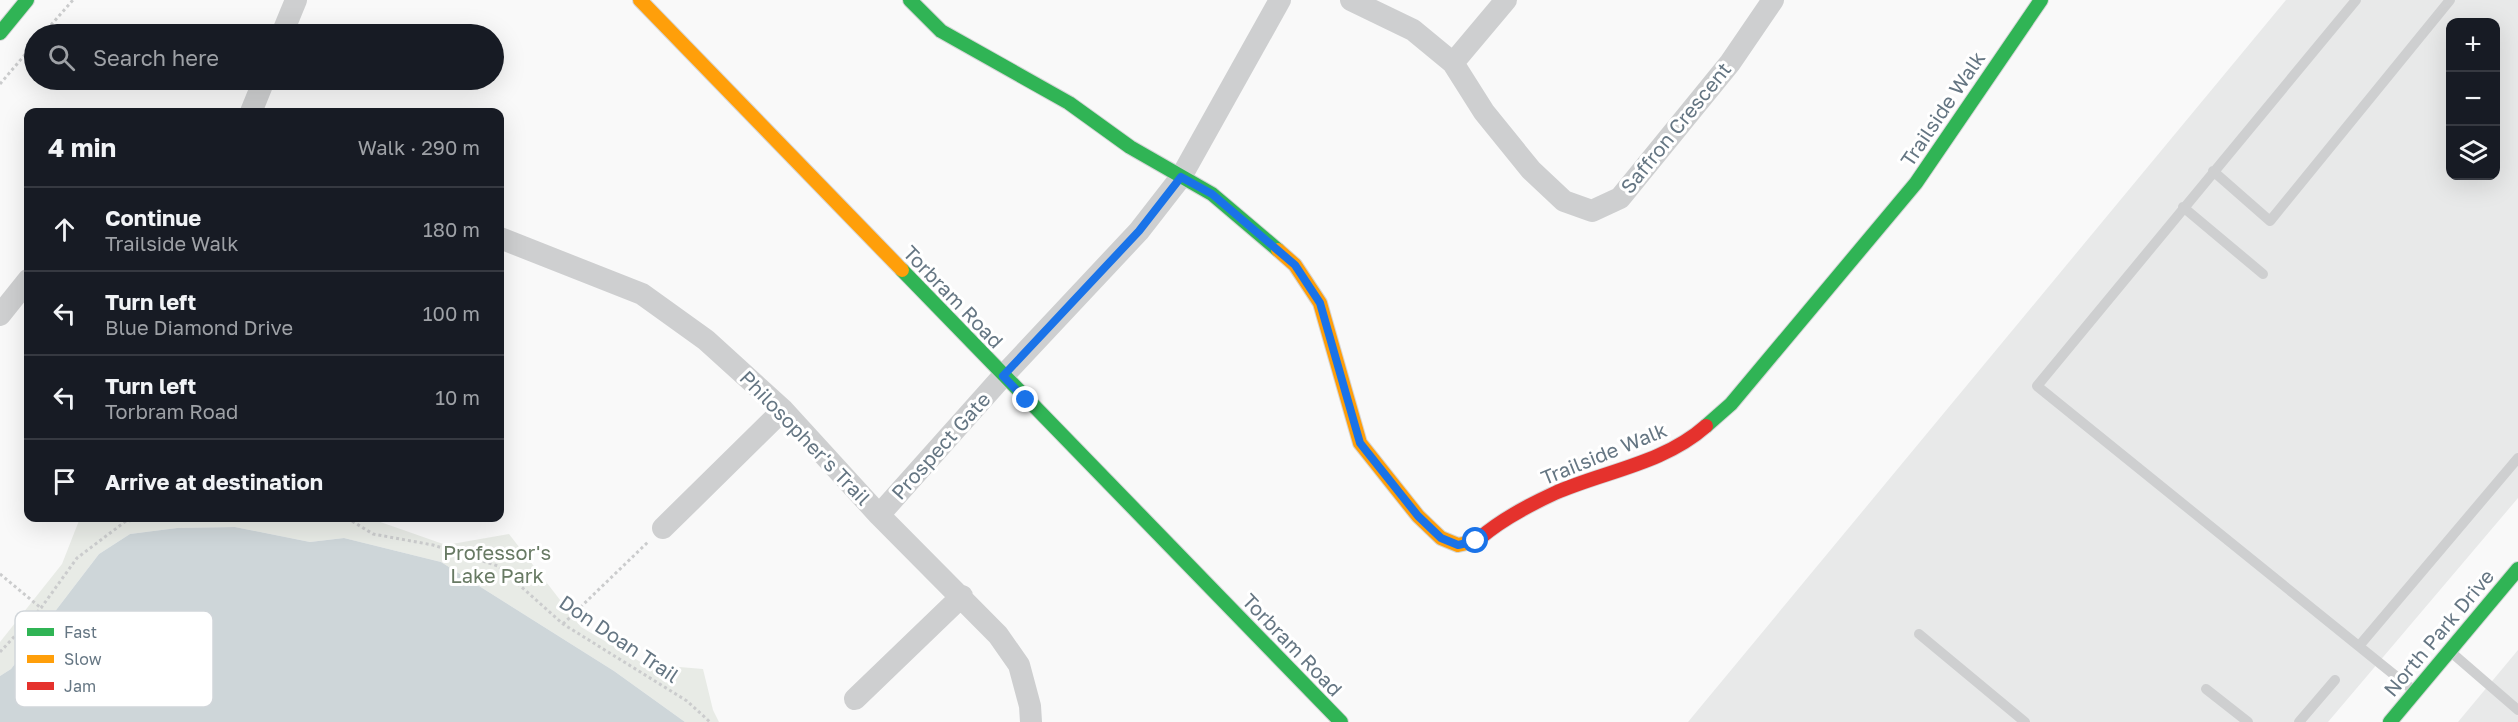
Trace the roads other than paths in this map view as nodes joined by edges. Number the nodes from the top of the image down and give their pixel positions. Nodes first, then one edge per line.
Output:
1 (27, 0) edge
2 (296, 0) edge
3 (640, 0) edge
4 (910, 0) edge
5 (1280, 0) edge
6 (1352, 0) edge
7 (1506, 0) edge
8 (1773, 0) edge
9 (2041, 0) edge
10 (2356, 0) edge
11 (2450, 0) edge
12 (286, 24) edge
13 (0, 33) edge
14 (1453, 63) junction
15 (260, 90) edge
16 (253, 108) edge
17 (2213, 171) junction
18 (1181, 177) junction
19 (2182, 207) junction
20 (504, 242) edge
21 (2263, 274) dead end
22 (24, 288) edge
23 (0, 315) edge
24 (1003, 376) junction
25 (783, 410) junction
26 (2518, 458) edge
27 (879, 515) junction
28 (663, 528) road end
29 (2518, 569) edge
30 (962, 597) junction
31 (1919, 634) dead end
32 (2359, 646) junction
33 (2450, 651) junction
34 (2334, 680) dead end
35 (2206, 689) dead end
36 (2415, 692) junction
37 (855, 699) dead end
38 (2518, 710) edge
39 (1032, 722) edge
40 (1341, 722) edge
41 (2025, 722) edge
42 (2248, 722) edge
43 (2299, 722) edge
44 (2390, 722) edge

1 - 13 street
2 - 12 street
3 - 24 street, Torbram Road
4 - 18 street, Trailside Walk
5 - 18 street, Prospect Gate
6 - 14 street, Saffron Crescent
7 - 14 street
8 - 14 street, Saffron Crescent
9 - 18 street, Trailside Walk
10 - 17 lane
11 - 17 lane
15 - 16 street
17 - 19 lane
18 - 24 street, Prospect Gate
19 - 21 lane
19 - 32 lane
20 - 25 street, Philosopher's Trail
22 - 23 street
24 - 27 street, Prospect Gate
24 - 40 street, Torbram Road
25 - 27 street, Philosopher's Trail
25 - 28 street
26 - 32 lane
27 - 30 street, Philosopher's Trail
29 - 33 street, North Park Drive
30 - 37 street
30 - 39 street, Philosopher's Trail
31 - 41 lane
32 - 36 lane
33 - 36 street, North Park Drive
33 - 38 lane
34 - 43 lane
35 - 42 lane
36 - 44 street, North Park Drive

